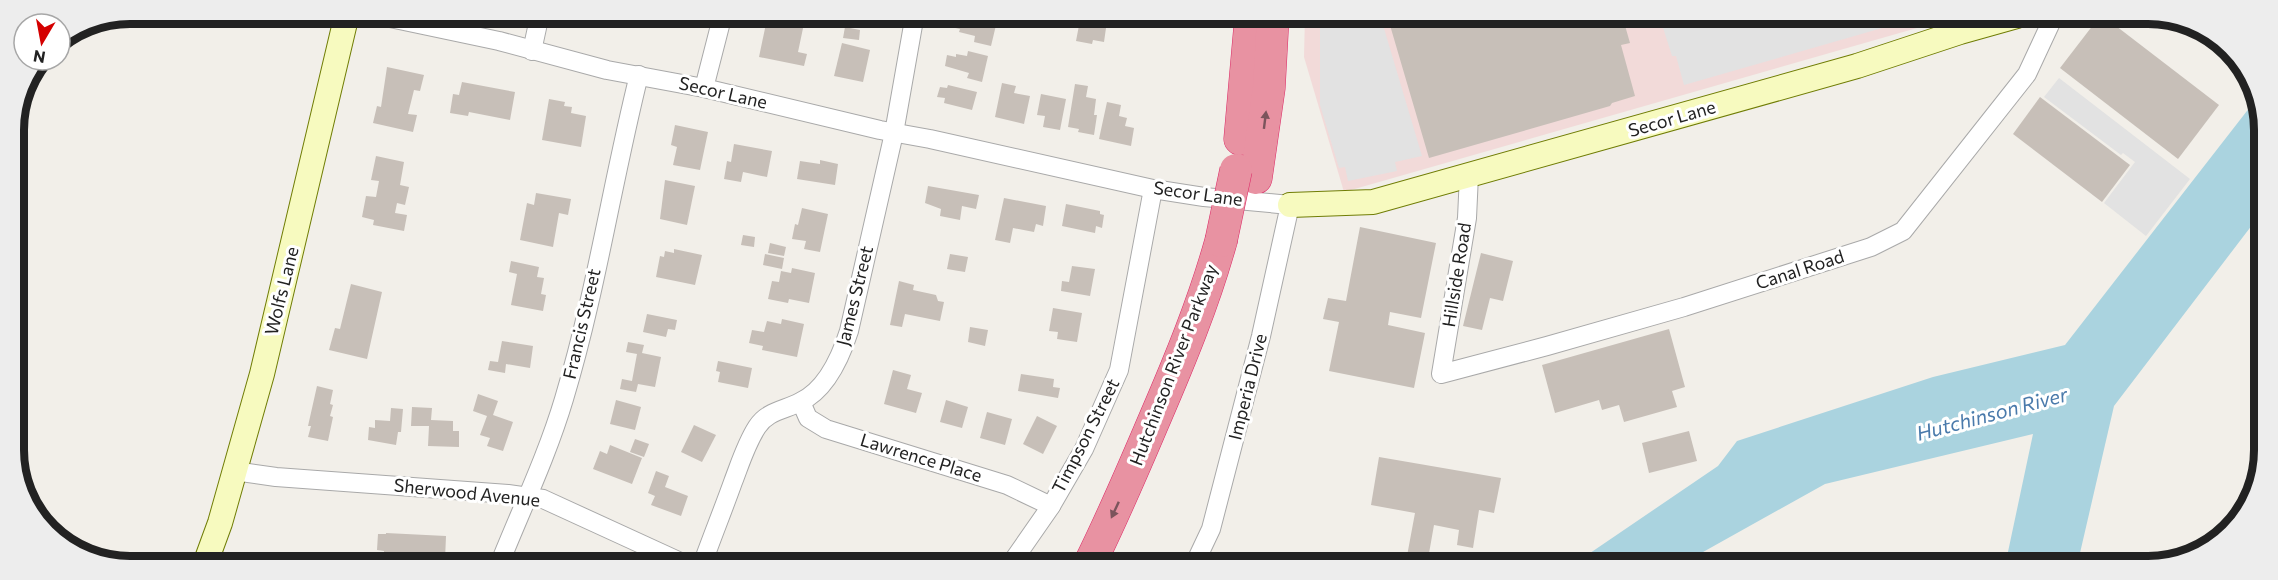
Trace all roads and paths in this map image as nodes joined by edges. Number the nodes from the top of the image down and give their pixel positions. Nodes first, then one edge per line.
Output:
1 (345, 24) edge
2 (418, 24) edge
3 (538, 24) edge
4 (720, 24) edge
5 (913, 24) edge
6 (1250, 24) edge
7 (1273, 24) edge
8 (1989, 24) edge
9 (2050, 24) edge
10 (532, 51) junction
11 (639, 75) junction
12 (704, 88) junction
13 (894, 133) junction
14 (1246, 174) junction
15 (1469, 175) junction
16 (1153, 189) junction
17 (1290, 205) junction
18 (1231, 243) junction
19 (1441, 374) joint
20 (801, 402) junction
21 (234, 471) junction
22 (527, 497) junction
23 (1051, 506) junction
24 (207, 556) edge
25 (503, 556) edge
26 (667, 556) edge
27 (705, 556) edge
28 (1016, 556) edge
29 (1093, 556) edge
30 (1115, 556) edge
31 (1198, 556) edge

1 - 21 street, Wolfs Lane
2 - 10 street, Secor Lane
3 - 10 street
4 - 12 street
5 - 13 street, James Street
6 - 14 highway, Hutchinson River Parkway
14 -> 7 highway, Hutchinson River Parkway
8 - 15 street, Secor Lane
9 - 19 street, Canal Road
10 - 11 street, Secor Lane
11 - 12 street, Secor Lane
11 - 22 street, Francis Street
12 - 13 street, Secor Lane
13 - 16 street, Secor Lane
13 - 20 street, James Street
14 - 18 highway, Hutchinson River Parkway
15 - 17 street, Secor Lane
15 - 19 street, Hillside Road
16 - 17 street, Secor Lane
16 - 23 street, Timpson Street
17 - 31 street, Imperia Drive
18 -> 29 highway, Hutchinson River Parkway
18 - 30 highway, Hutchinson River Parkway
20 - 23 street, Lawrence Place
20 - 27 street, James Street
21 - 22 street, Sherwood Avenue
21 - 24 street, Wolfs Lane
22 - 25 street, Francis Street
22 - 26 street, Sherwood Avenue
23 - 28 street, Timpson Street

